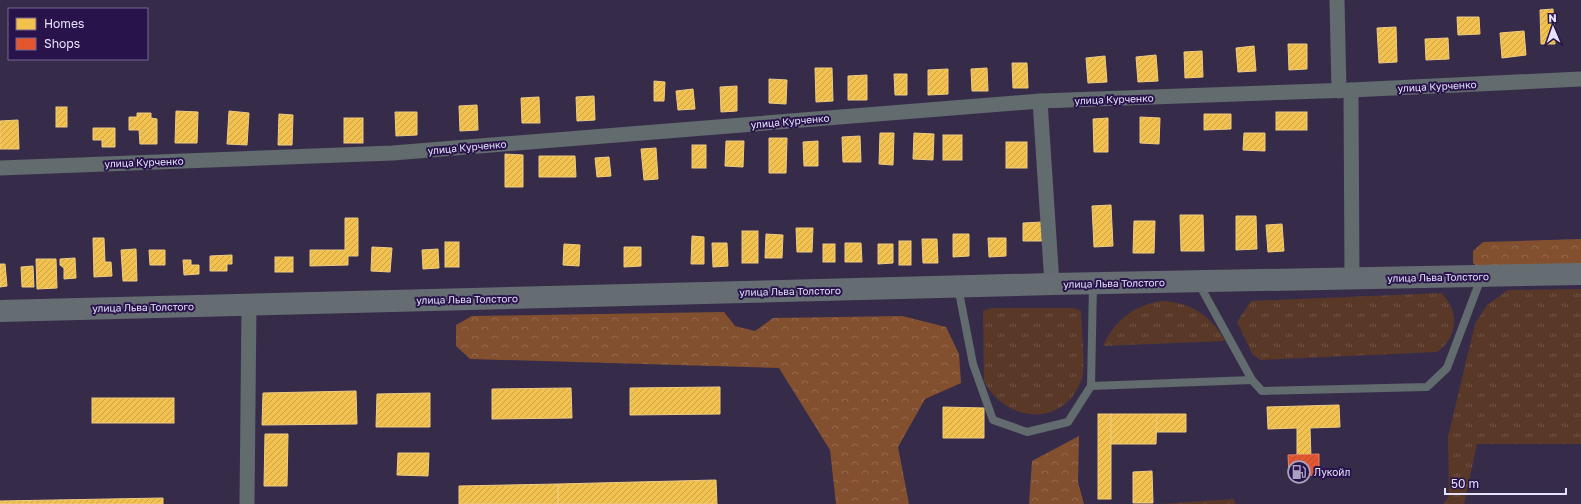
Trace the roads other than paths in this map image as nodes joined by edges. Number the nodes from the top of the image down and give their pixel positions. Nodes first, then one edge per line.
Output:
1 (1337, 0) edge
2 (1581, 78) edge
3 (1345, 90) junction
4 (1040, 101) junction
5 (0, 168) edge
6 (1581, 274) edge
7 (1482, 276) junction
8 (1352, 279) junction
9 (1198, 281) junction
10 (1094, 283) junction
11 (1052, 284) junction
12 (958, 286) junction
13 (249, 304) junction
14 (0, 311) edge
15 (1252, 380) junction
16 (1091, 386) junction
17 (247, 504) edge

1 - 3 street
2 - 3 street, улица Курченко
3 - 4 street, улица Курченко
3 - 8 street
4 - 5 street, улица Курченко
4 - 11 street
6 - 7 main road, улица Льва Толстого
7 - 8 main road, улица Льва Толстого
7 - 15 lane
8 - 9 main road, улица Льва Толстого
9 - 10 main road, улица Льва Толстого
9 - 15 lane
10 - 11 main road, улица Льва Толстого
10 - 16 lane
11 - 12 main road, улица Льва Толстого
12 - 13 main road, улица Льва Толстого
12 - 16 lane
13 - 14 main road, улица Льва Толстого
13 - 17 street
15 - 16 lane

